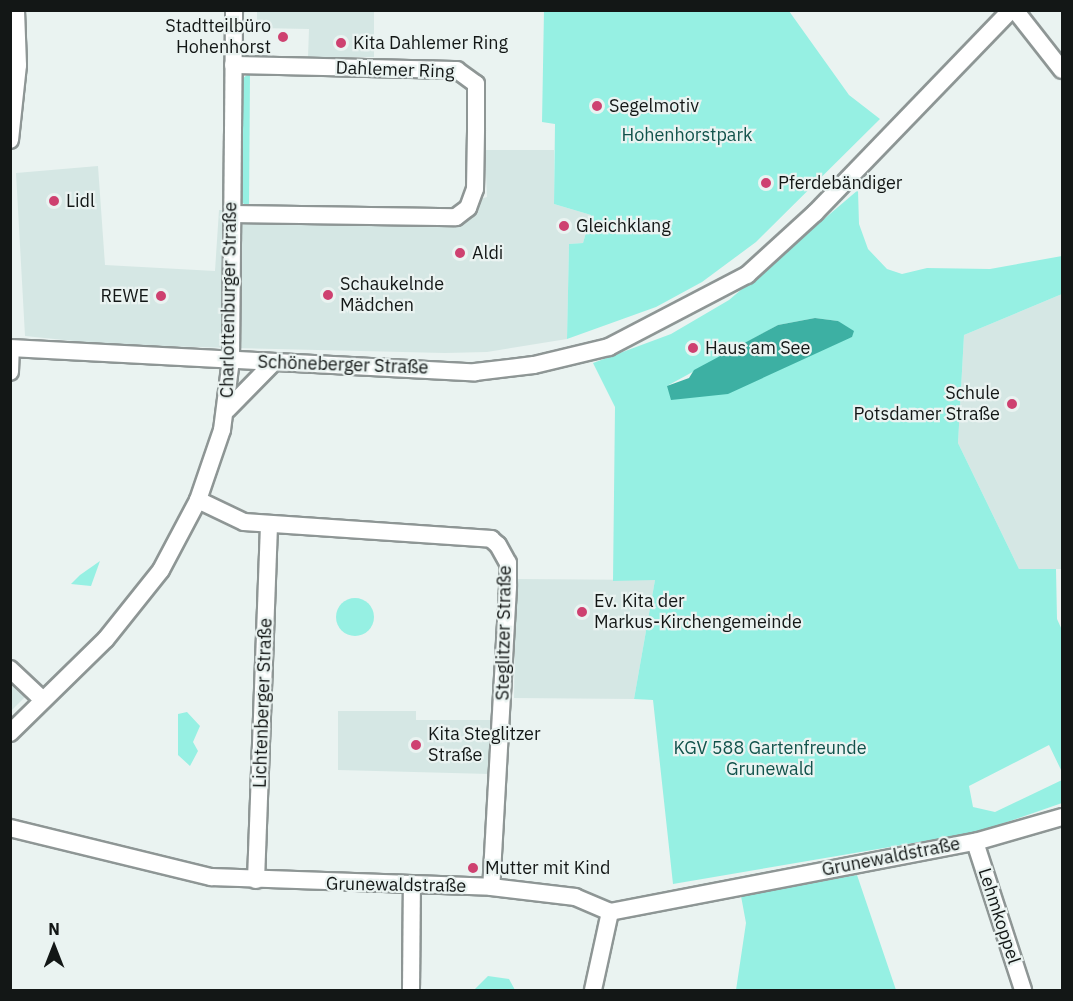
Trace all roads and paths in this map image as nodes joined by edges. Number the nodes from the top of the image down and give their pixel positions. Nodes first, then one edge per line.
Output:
1 (16, 10) edge
2 (234, 10) edge
3 (1013, 10) edge
4 (233, 65) junction
5 (1062, 70) edge
6 (10, 140) edge
7 (232, 214) junction
8 (11, 349) edge
9 (231, 360) junction
10 (274, 362) junction
11 (10, 372) edge
12 (226, 411) junction
13 (198, 500) junction
14 (270, 525) junction
15 (10, 669) edge
16 (43, 700) junction
17 (10, 733) edge
18 (1062, 817) edge
19 (10, 828) edge
20 (975, 842) junction
21 (256, 880) junction
22 (412, 885) junction
23 (490, 887) junction
24 (610, 912) junction
25 (411, 990) edge
26 (592, 990) edge
27 (1023, 990) edge

1 - 6 street
2 - 4 street, Charlottenburger Straße
3 - 5 street
3 - 10 street, Schöneberger Straße
4 - 7 street, Charlottenburger Straße
4 - 7 street, Dahlemer Ring
7 - 9 street, Charlottenburger Straße
8 - 9 street, Schöneberger Straße
8 - 11 street
9 - 10 street, Schöneberger Straße
9 - 12 street, Charlottenburger Straße
10 - 12 street
12 - 13 street, Charlottenburger Straße
13 - 14 street, Steglitzer Straße
13 - 16 street, Charlottenburger Straße
14 - 21 street, Lichtenberger Straße
14 - 23 street, Steglitzer Straße
15 - 16 street
16 - 17 street, Charlottenburger Straße
18 - 20 street, Grunewaldstraße
19 - 21 street, Grunewaldstraße
20 - 24 street, Grunewaldstraße
20 - 27 street, Lehmkoppel
21 - 22 street, Grunewaldstraße
22 - 23 street, Grunewaldstraße
22 - 25 street
23 - 24 street, Grunewaldstraße
24 - 26 street

